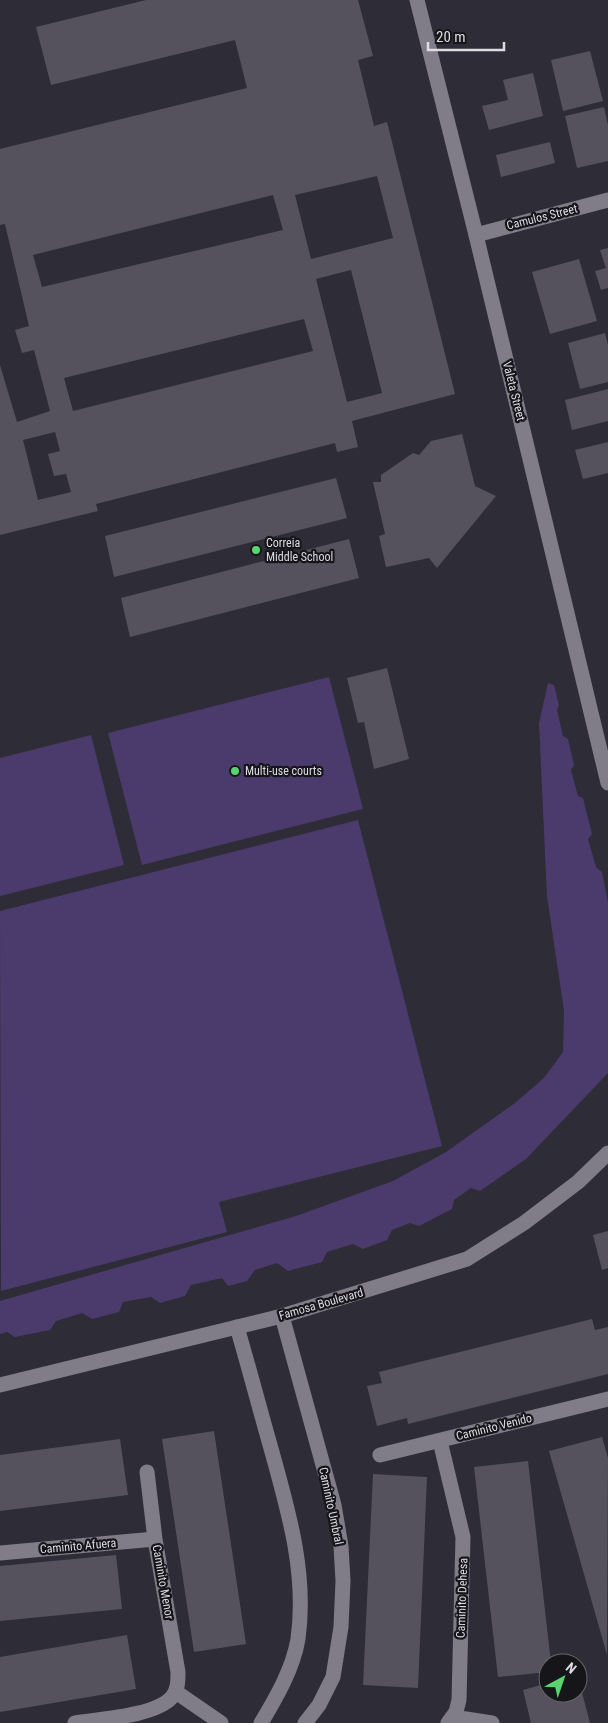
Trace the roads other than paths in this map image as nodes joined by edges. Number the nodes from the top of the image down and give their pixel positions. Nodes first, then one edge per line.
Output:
1 (417, 0) edge
2 (608, 200) edge
3 (476, 235) junction
4 (608, 783) edge
5 (608, 1152) edge
6 (282, 1316) junction
7 (237, 1327) junction
8 (0, 1385) edge
9 (608, 1399) edge
10 (440, 1441) junction
11 (380, 1455) dead end
12 (148, 1472) dead end
13 (155, 1539) junction
14 (0, 1553) edge
15 (176, 1692) junction
16 (450, 1720) edge
17 (76, 1723) edge
18 (221, 1723) edge
19 (261, 1723) edge
20 (306, 1723) edge
21 (492, 1723) edge

1 - 3 street, Valeta Street
2 - 3 street, Camulos Street
3 - 4 street, Valeta Street
5 - 6 street, Famosa Boulevard
6 - 7 street, Famosa Boulevard
6 - 20 street, Caminito Umbral
7 - 8 street, Famosa Boulevard
7 - 19 street
9 - 10 street, Caminito Venido
10 - 11 street, Caminito Venido
10 - 16 street, Caminito Dehesa
12 - 13 street, Caminito Menor
13 - 14 street, Caminito Afuera
13 - 15 street, Caminito Menor
15 - 17 street
15 - 18 street
16 - 21 street, Caminito Dehesa

